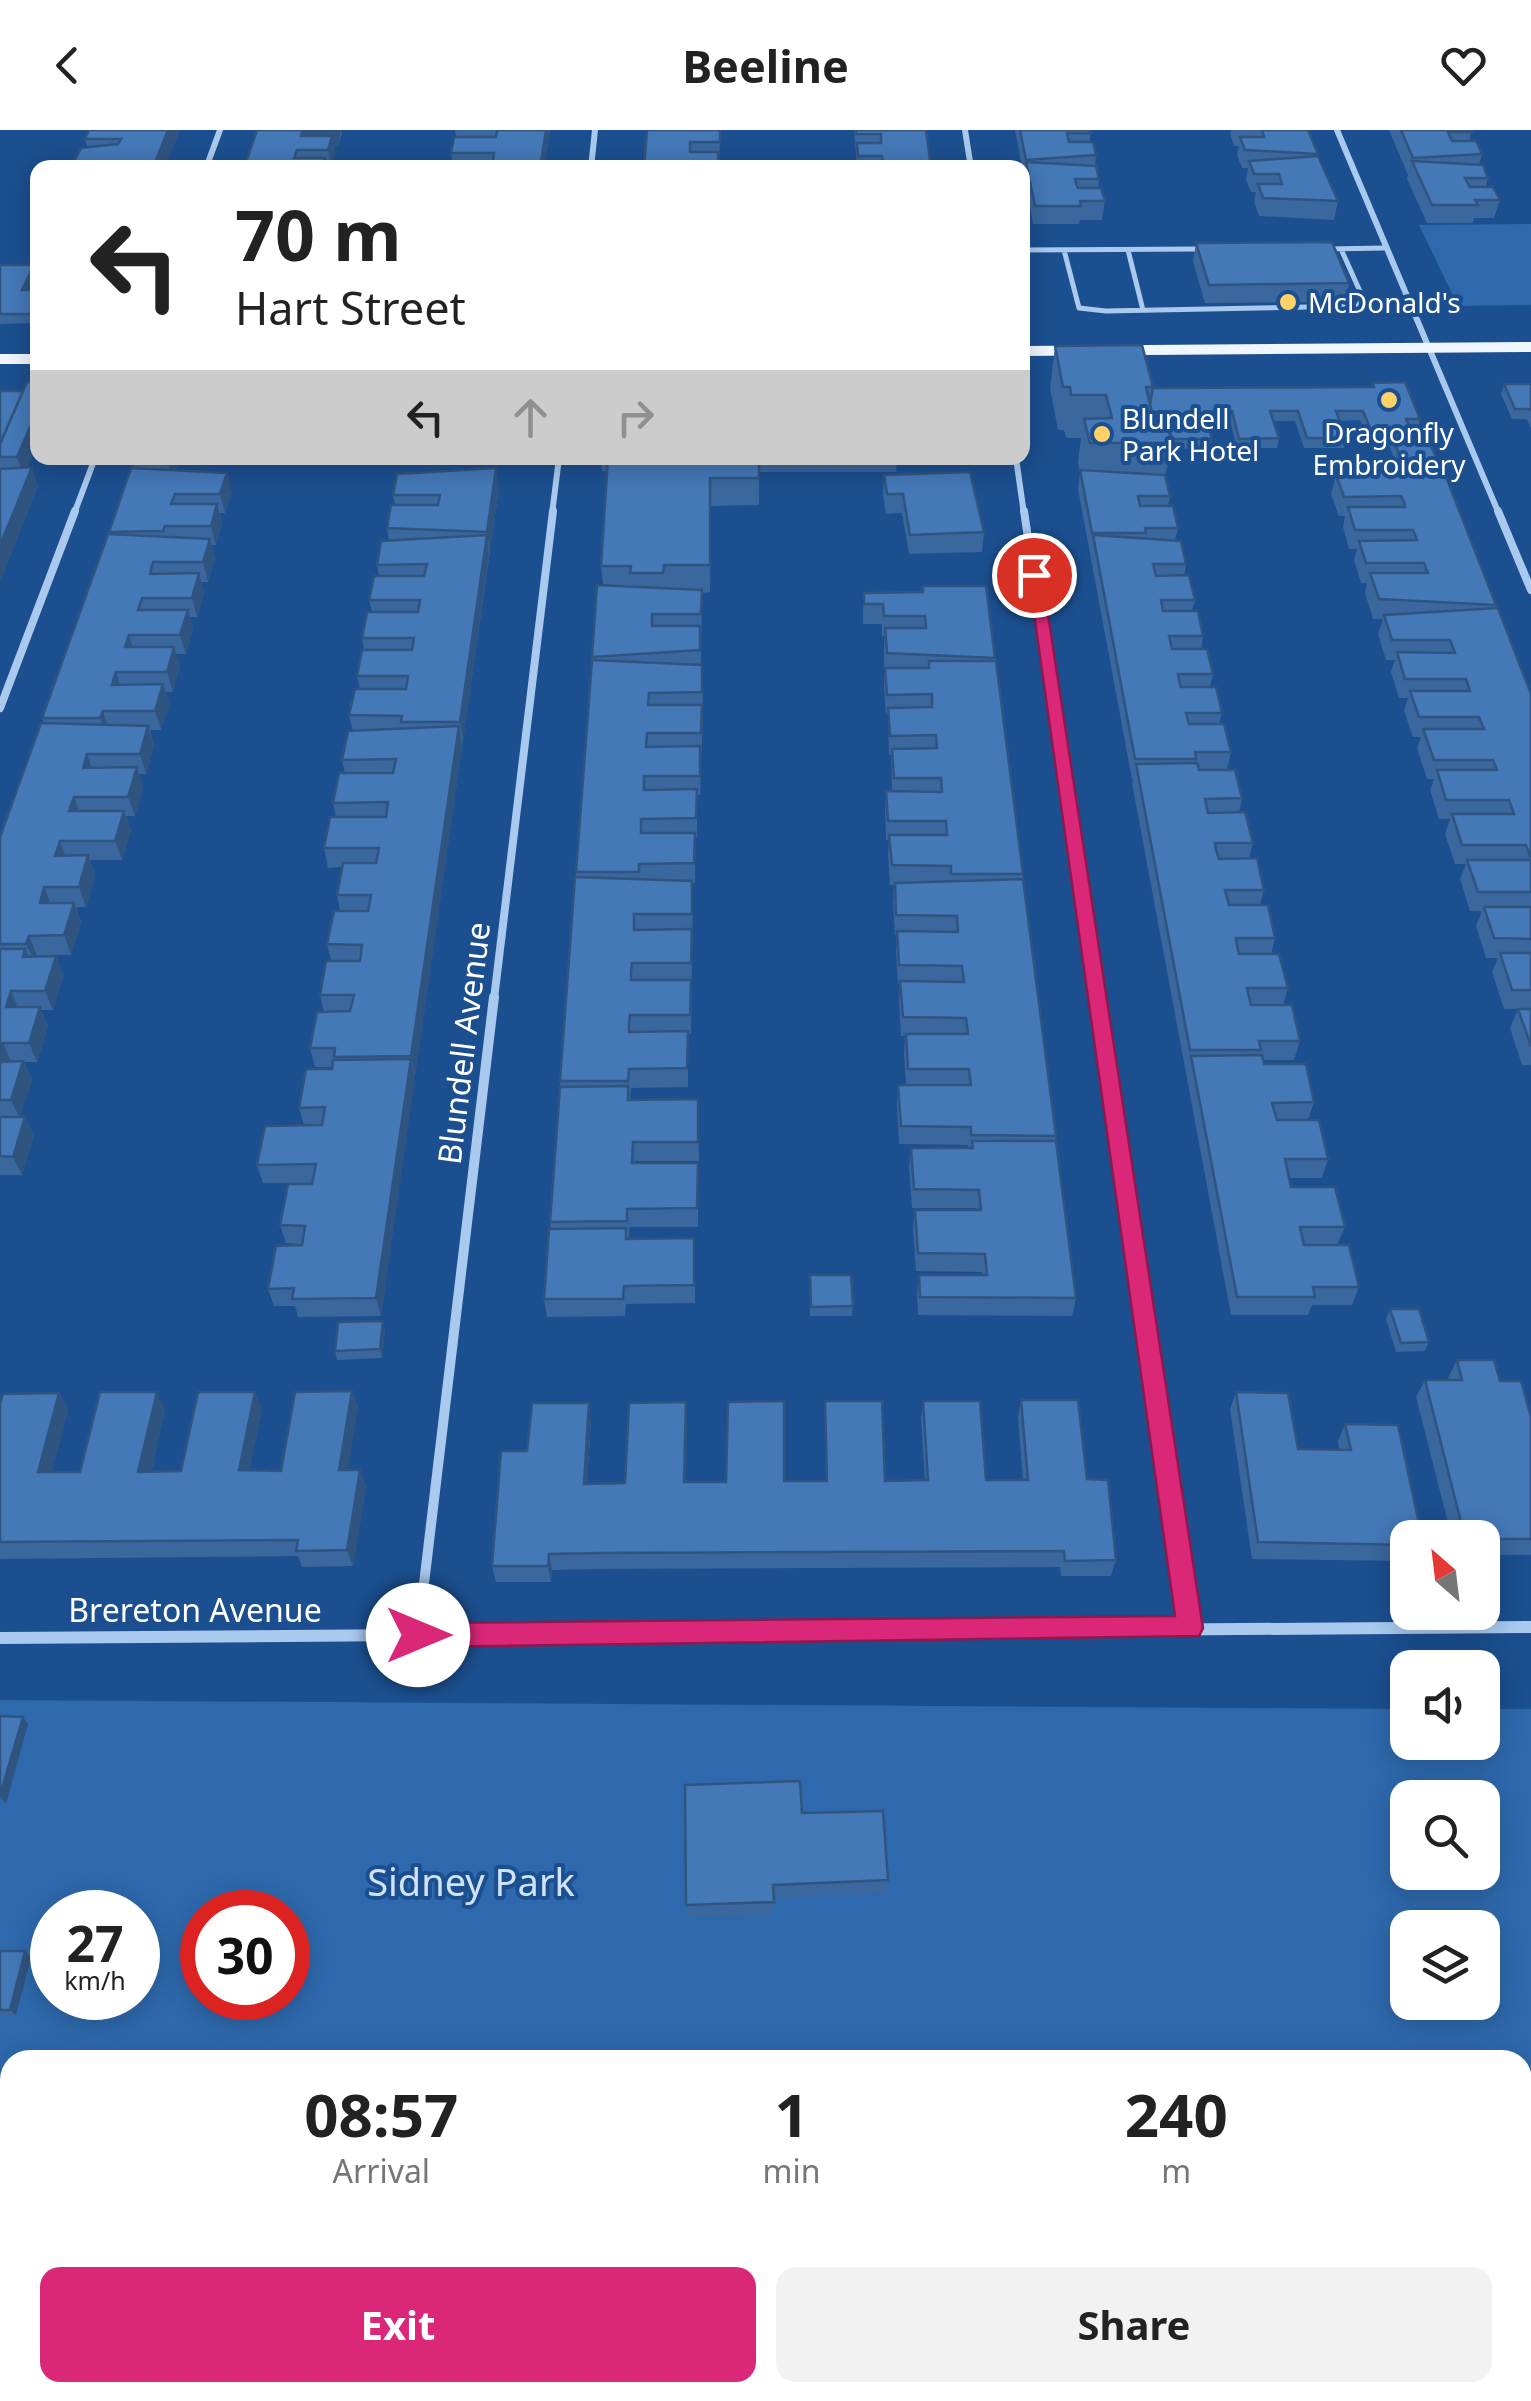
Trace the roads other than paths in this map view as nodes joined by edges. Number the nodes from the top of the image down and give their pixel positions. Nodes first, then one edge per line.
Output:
1 (220, 130) edge
2 (595, 130) edge
3 (964, 130) edge
4 (1337, 130) edge
5 (209, 160) edge
6 (592, 160) edge
7 (970, 160) edge
8 (1342, 248) junction
9 (1386, 248) junction
10 (1322, 249) edge
11 (1030, 250) edge
12 (1064, 250) junction
13 (1128, 250) junction
14 (1206, 250) edge
15 (1142, 310) junction
16 (1431, 347) junction
17 (1531, 347) edge
18 (1030, 351) edge
19 (30, 358) edge
20 (0, 359) edge
21 (91, 465) edge
22 (558, 465) edge
23 (1017, 465) edge
24 (1531, 590) edge
25 (0, 708) edge
26 (1531, 1627) edge
27 (1190, 1628) junction
28 (418, 1635) junction
29 (0, 1638) edge

1 - 5 street
2 - 6 street
3 - 7 street
4 - 9 street
8 - 9 lane
8 - 10 lane
8 - 15 lane
9 - 16 street
11 - 12 lane
12 - 13 lane
12 - 15 lane
13 - 14 lane
13 - 15 lane
16 - 17 main road
16 - 18 main road
16 - 24 street
19 - 20 main road
21 - 25 street
22 - 28 street, Blundell Avenue
23 - 27 street
26 - 27 street, Brereton Avenue
27 - 28 street, Brereton Avenue
28 - 29 street, Brereton Avenue

